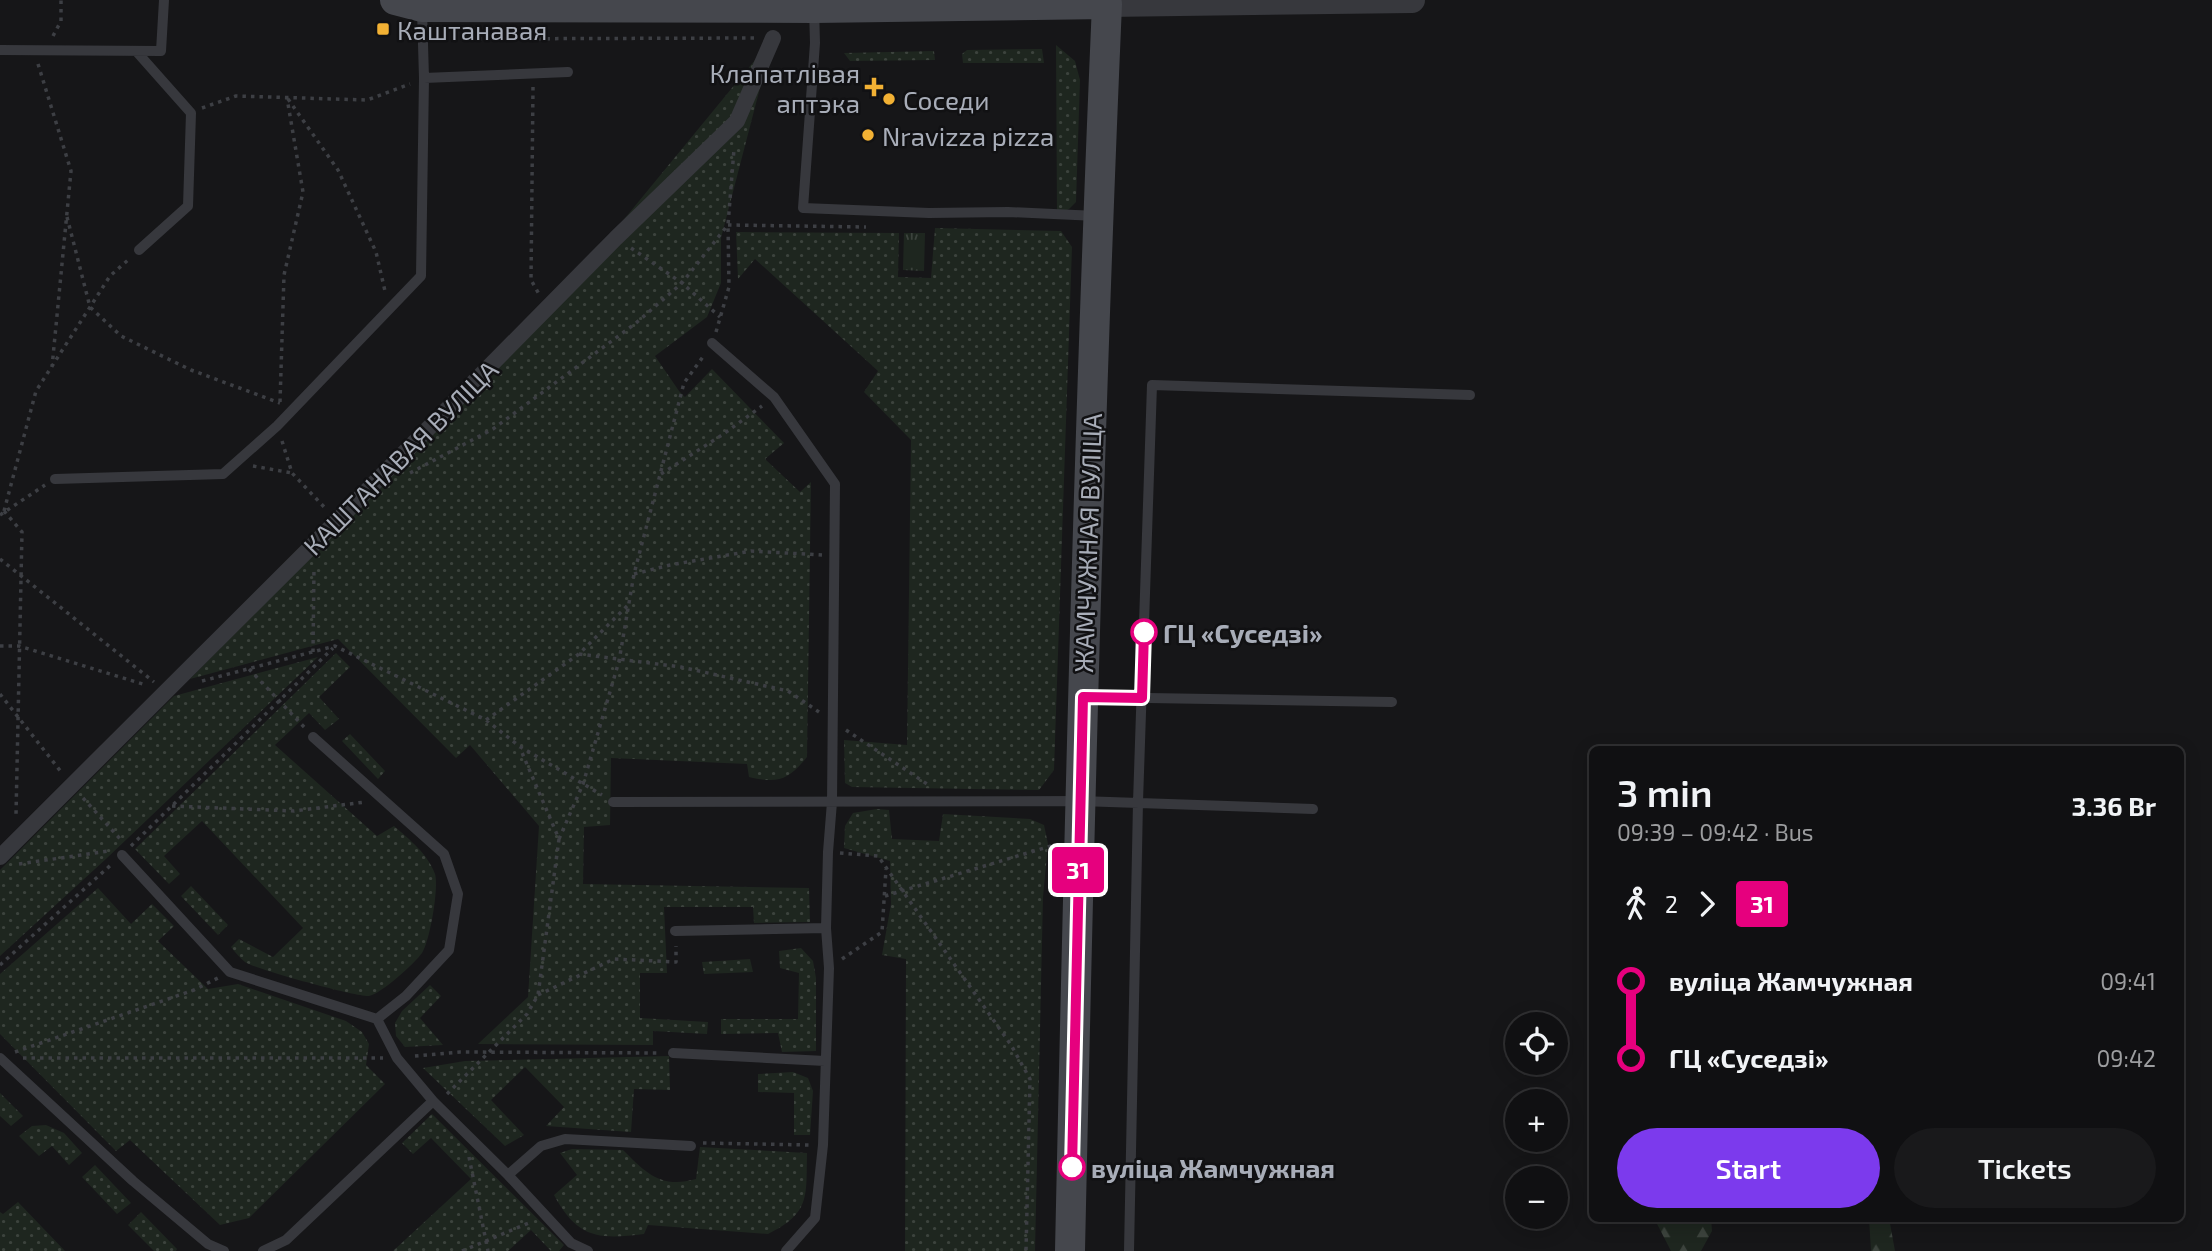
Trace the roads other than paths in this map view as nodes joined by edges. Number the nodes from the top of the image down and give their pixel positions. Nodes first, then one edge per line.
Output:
1 (164, 0) edge
2 (1412, 0) edge
3 (408, 4) edge
4 (1107, 4) junction
5 (814, 8) junction
6 (773, 38) road end
7 (0, 50) edge
8 (136, 51) junction
9 (569, 72) dead end
10 (425, 78) junction
11 (1097, 216) junction
12 (139, 250) road end
13 (712, 343) road end
14 (1470, 395) dead end
15 (55, 479) road end
16 (1083, 697) junction
17 (1142, 698) junction
18 (1392, 702) dead end
19 (313, 737) road end
20 (1080, 801) junction
21 (613, 802) road end
22 (832, 802) junction
23 (1138, 802) junction
24 (1313, 808) dead end
25 (125, 851) road end
26 (6, 861) edge
27 (826, 929) junction
28 (675, 931) road end
29 (377, 1019) junction
30 (673, 1053) road end
31 (0, 1058) edge
32 (825, 1061) junction
33 (433, 1101) junction
34 (691, 1146) road end
35 (508, 1175) junction
36 (224, 1251) edge
37 (263, 1251) edge
38 (587, 1251) edge
39 (786, 1251) edge
40 (1070, 1251) edge
41 (1129, 1251) edge

1 - 8 lane
2 - 4 street
3 - 5 main road
3 - 10 lane
4 - 5 main road
4 - 11 main road, ЖАМЧУЖНАЯ ВУЛІЦА
5 - 11 lane
6 - 26 street, КАШТАНАВАЯ ВУЛІЦА
7 - 8 lane
8 - 12 lane
9 - 10 lane
10 - 15 lane
11 - 16 main road, ЖАМЧУЖНАЯ ВУЛІЦА
13 - 22 lane
14 - 17 lane
16 - 17 lane
16 - 20 main road, ЖАМЧУЖНАЯ ВУЛІЦА
17 - 18 lane
17 - 23 lane
19 - 29 lane
20 - 22 lane
20 - 23 lane
20 - 40 main road, ЖАМЧУЖНАЯ ВУЛІЦА
21 - 22 lane
22 - 27 lane
23 - 24 lane
23 - 41 lane
25 - 29 lane
27 - 28 lane
27 - 32 lane
29 - 33 lane
30 - 32 lane
31 - 36 lane
32 - 39 lane
33 - 35 lane
33 - 37 lane
34 - 35 lane
35 - 38 lane

